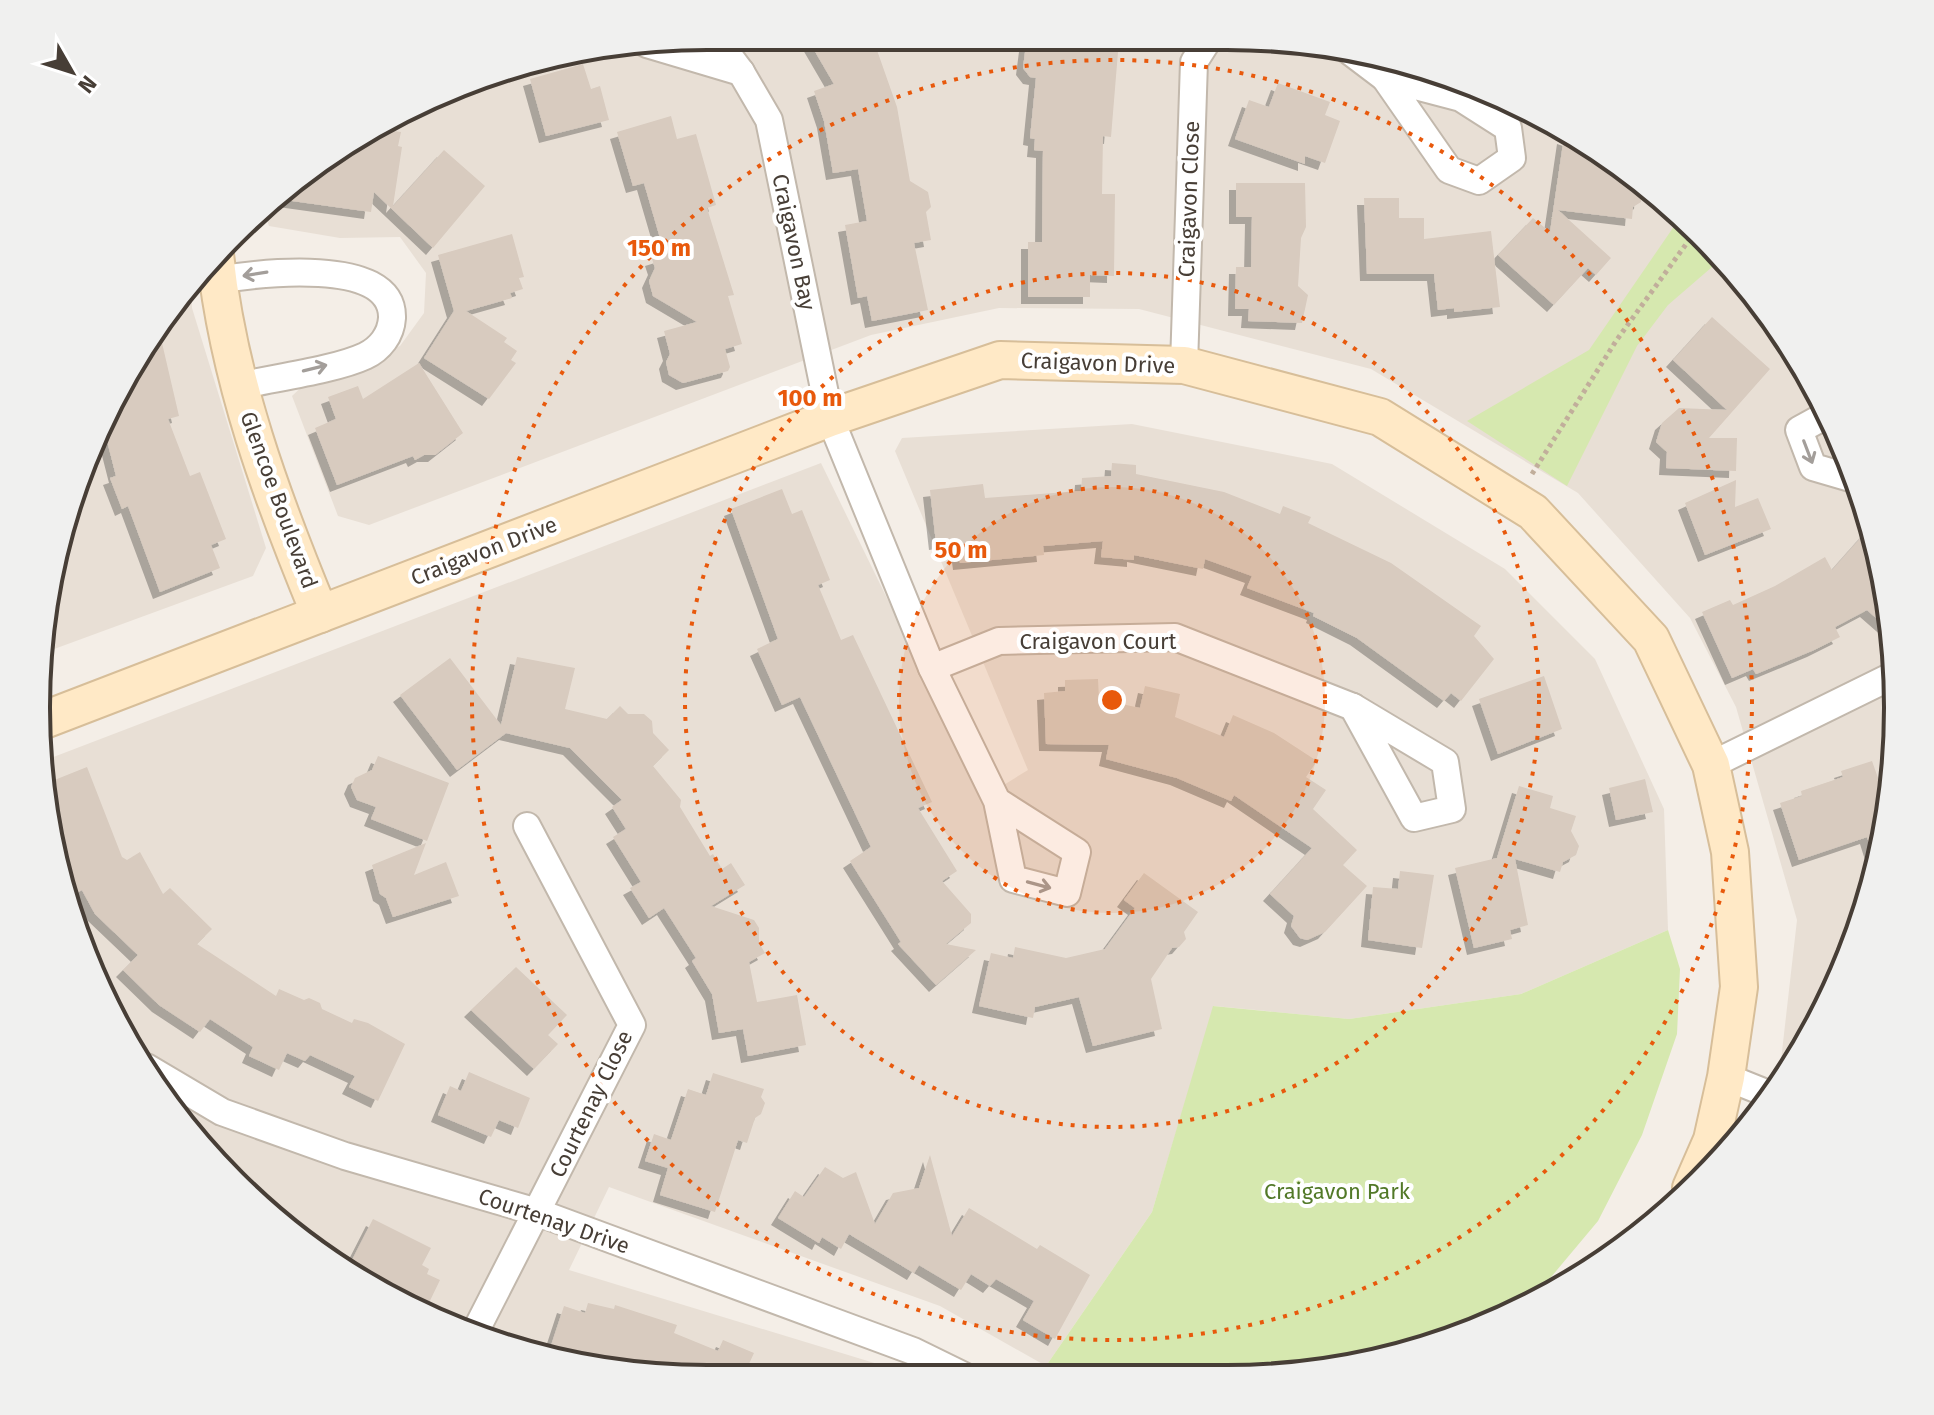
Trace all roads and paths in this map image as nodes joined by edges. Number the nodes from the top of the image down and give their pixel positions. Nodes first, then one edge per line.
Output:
1 (724, 50) edge
2 (1202, 50) edge
3 (670, 51) edge
4 (1369, 66) edge
5 (741, 72) junction
6 (1385, 78) junction
7 (1689, 241) edge
8 (220, 267) edge
9 (217, 270) edge
10 (1184, 365) junction
11 (239, 386) junction
12 (830, 418) junction
13 (1817, 420) edge
14 (1841, 475) edge
15 (1515, 500) junction
16 (320, 614) junction
17 (932, 668) junction
18 (1883, 680) edge
19 (1353, 707) dead end
20 (50, 718) edge
21 (1711, 765) junction
22 (997, 801) dead end
23 (527, 826) dead end
24 (1726, 1077) junction
25 (165, 1078) edge
26 (1760, 1091) edge
27 (1704, 1159) edge
28 (537, 1212) junction
29 (479, 1324) edge
30 (942, 1365) edge

1 - 5 street, Craigavon Bay
2 - 10 street, Craigavon Close
3 - 5 street
4 - 6 street
5 - 12 street, Craigavon Bay
6 - 6 street
7 - 15 path
11 -> 8 street, Glencoe Boulevard
9 - 11 street, Glencoe Boulevard
10 - 12 street, Craigavon Drive
10 - 15 street, Craigavon Drive
11 - 16 street, Glencoe Boulevard
12 - 16 street, Craigavon Drive
12 - 17 street
13 -> 14 street
15 - 21 street, Craigavon Drive
16 - 20 street, Craigavon Drive
17 - 19 street, Craigavon Court
17 - 22 street
18 - 21 street
21 - 24 street, Craigavon Drive
23 - 28 street, Courtenay Close
24 - 26 street
24 - 27 street, Craigavon Drive
25 - 28 street, Courtenay Drive
28 - 29 street
28 - 30 street, Courtenay Drive

